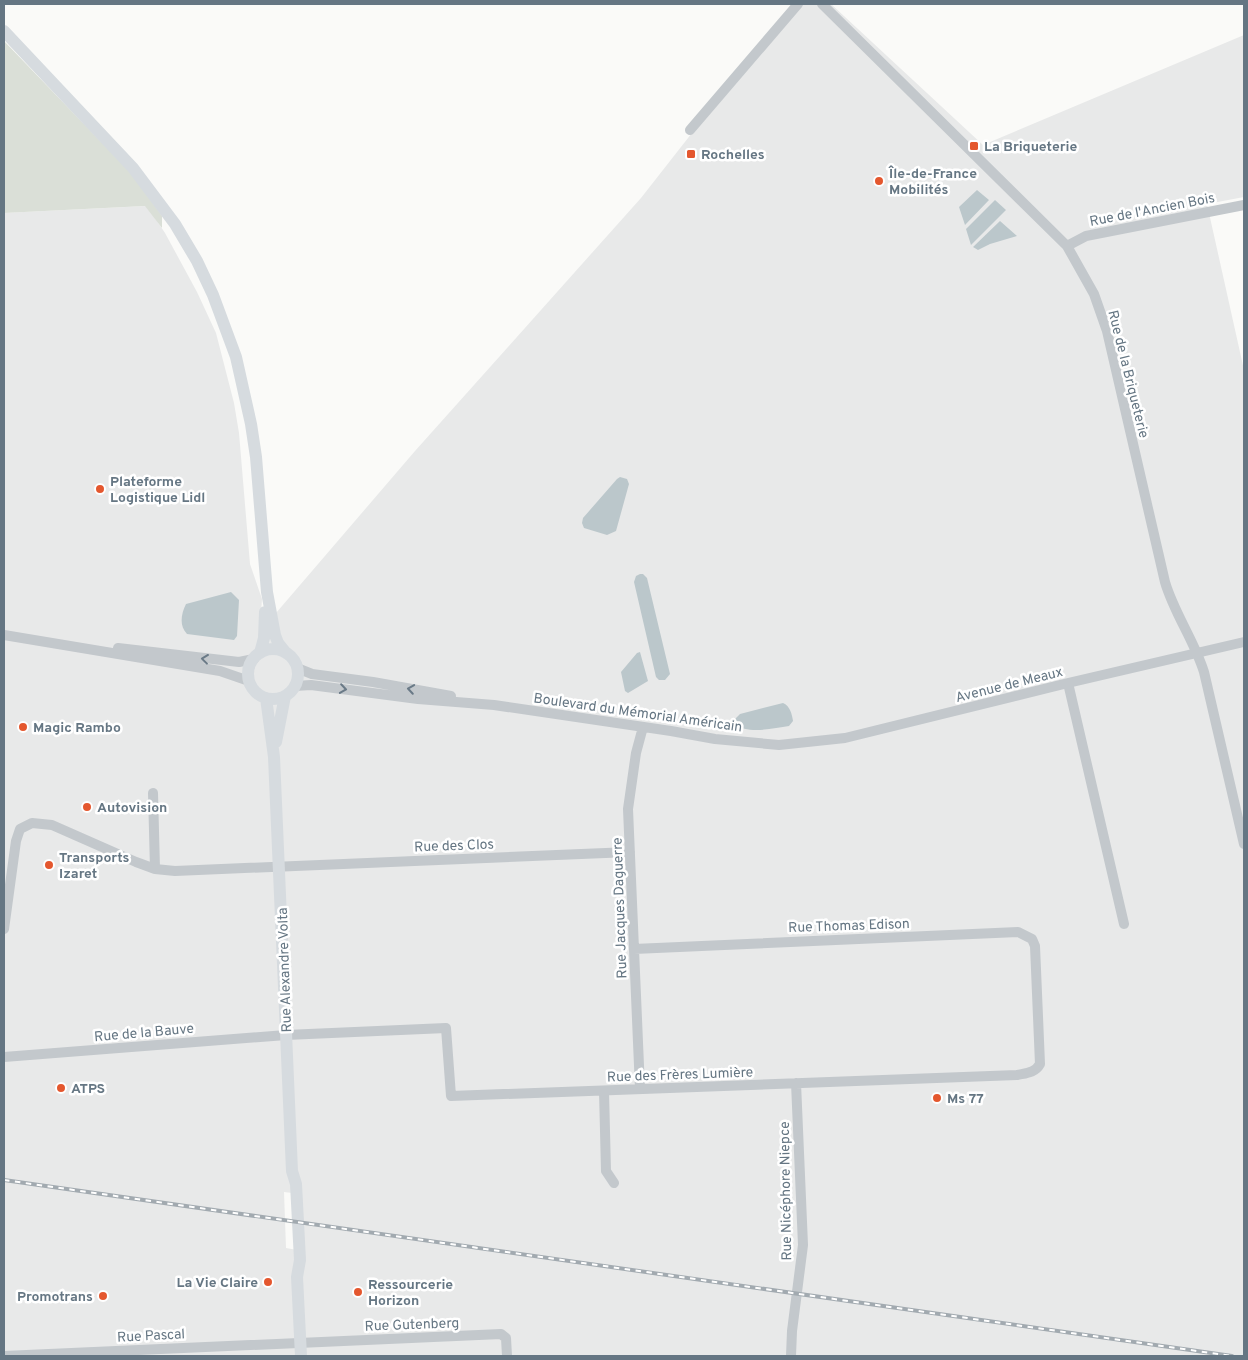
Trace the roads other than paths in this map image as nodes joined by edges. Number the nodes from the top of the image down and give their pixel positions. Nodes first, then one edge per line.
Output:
1 (798, 4) edge
2 (822, 4) edge
3 (4, 31) edge
4 (690, 130) dead end
5 (1244, 205) edge
6 (1067, 246) junction
7 (267, 592) junction
8 (4, 635) edge
9 (53, 642) junction
10 (1244, 642) edge
11 (286, 653) junction
12 (1198, 653) junction
13 (257, 656) junction
14 (297, 668) junction
15 (249, 681) junction
16 (1068, 683) junction
17 (295, 686) junction
18 (285, 696) junction
19 (266, 698) junction
20 (494, 705) junction
21 (642, 727) junction
22 (779, 745) joint
23 (274, 757) junction
24 (153, 793) dead end
25 (1244, 844) edge
26 (630, 852) junction
27 (280, 866) junction
28 (156, 869) junction
29 (1124, 924) dead end
30 (4, 929) edge
31 (634, 949) junction
32 (1037, 969) joint
33 (286, 1035) junction
34 (4, 1057) edge
35 (796, 1084) junction
36 (640, 1089) junction
37 (604, 1091) junction
38 (614, 1183) dead end
39 (300, 1342) junction
40 (4, 1356) edge
41 (19, 1356) edge
42 (301, 1356) edge
43 (507, 1356) edge
44 (791, 1356) edge

1 - 4 street
2 - 6 street, Rue de la Briqueterie
3 - 7 main road
5 - 6 street, Rue de l'Ancien Bois
6 - 12 street, Rue de la Briqueterie
7 - 11 main road
7 - 13 main road
8 - 9 street
13 -> 9 street
9 - 15 street
10 - 12 street, Avenue de Meaux
11 - 13 main road
11 - 14 main road
12 - 16 street, Avenue de Meaux
12 - 25 street, Rue de la Briqueterie
13 - 15 main road
14 - 17 main road
20 -> 14 street
15 - 19 main road
16 - 22 street, Avenue de Meaux
16 - 29 street
17 - 18 main road
17 -> 20 street
18 - 19 main road
18 - 23 main road, Rue Alexandre Volta
19 - 23 main road, Rue Alexandre Volta
20 - 21 street, Boulevard du Mémorial Américain
21 - 22 street, Boulevard du Mémorial Américain
21 - 26 street, Rue Jacques Daguerre
23 - 27 main road, Rue Alexandre Volta
24 - 28 street
26 - 27 street, Rue des Clos
26 - 31 street, Rue Jacques Daguerre
27 - 28 street, Rue des Clos
27 - 33 main road, Rue Alexandre Volta
28 - 30 street, Rue des Clos
31 - 32 street, Rue Thomas Edison
31 - 36 street, Rue Jacques Daguerre
32 - 35 street, Rue des Frères Lumière
33 - 34 street, Rue de la Bauve
33 - 37 street, Rue des Frères Lumière
33 - 39 main road, Rue Alexandre Volta
35 - 36 street, Rue des Frères Lumière
35 - 44 street, Rue Nicéphore Niepce
36 - 37 street, Rue des Frères Lumière
37 - 38 street
39 - 41 street, Rue Pascal
39 - 42 main road, Rue Alexandre Volta
39 - 43 street, Rue Gutenberg
40 - 41 street, Rue Pascal

